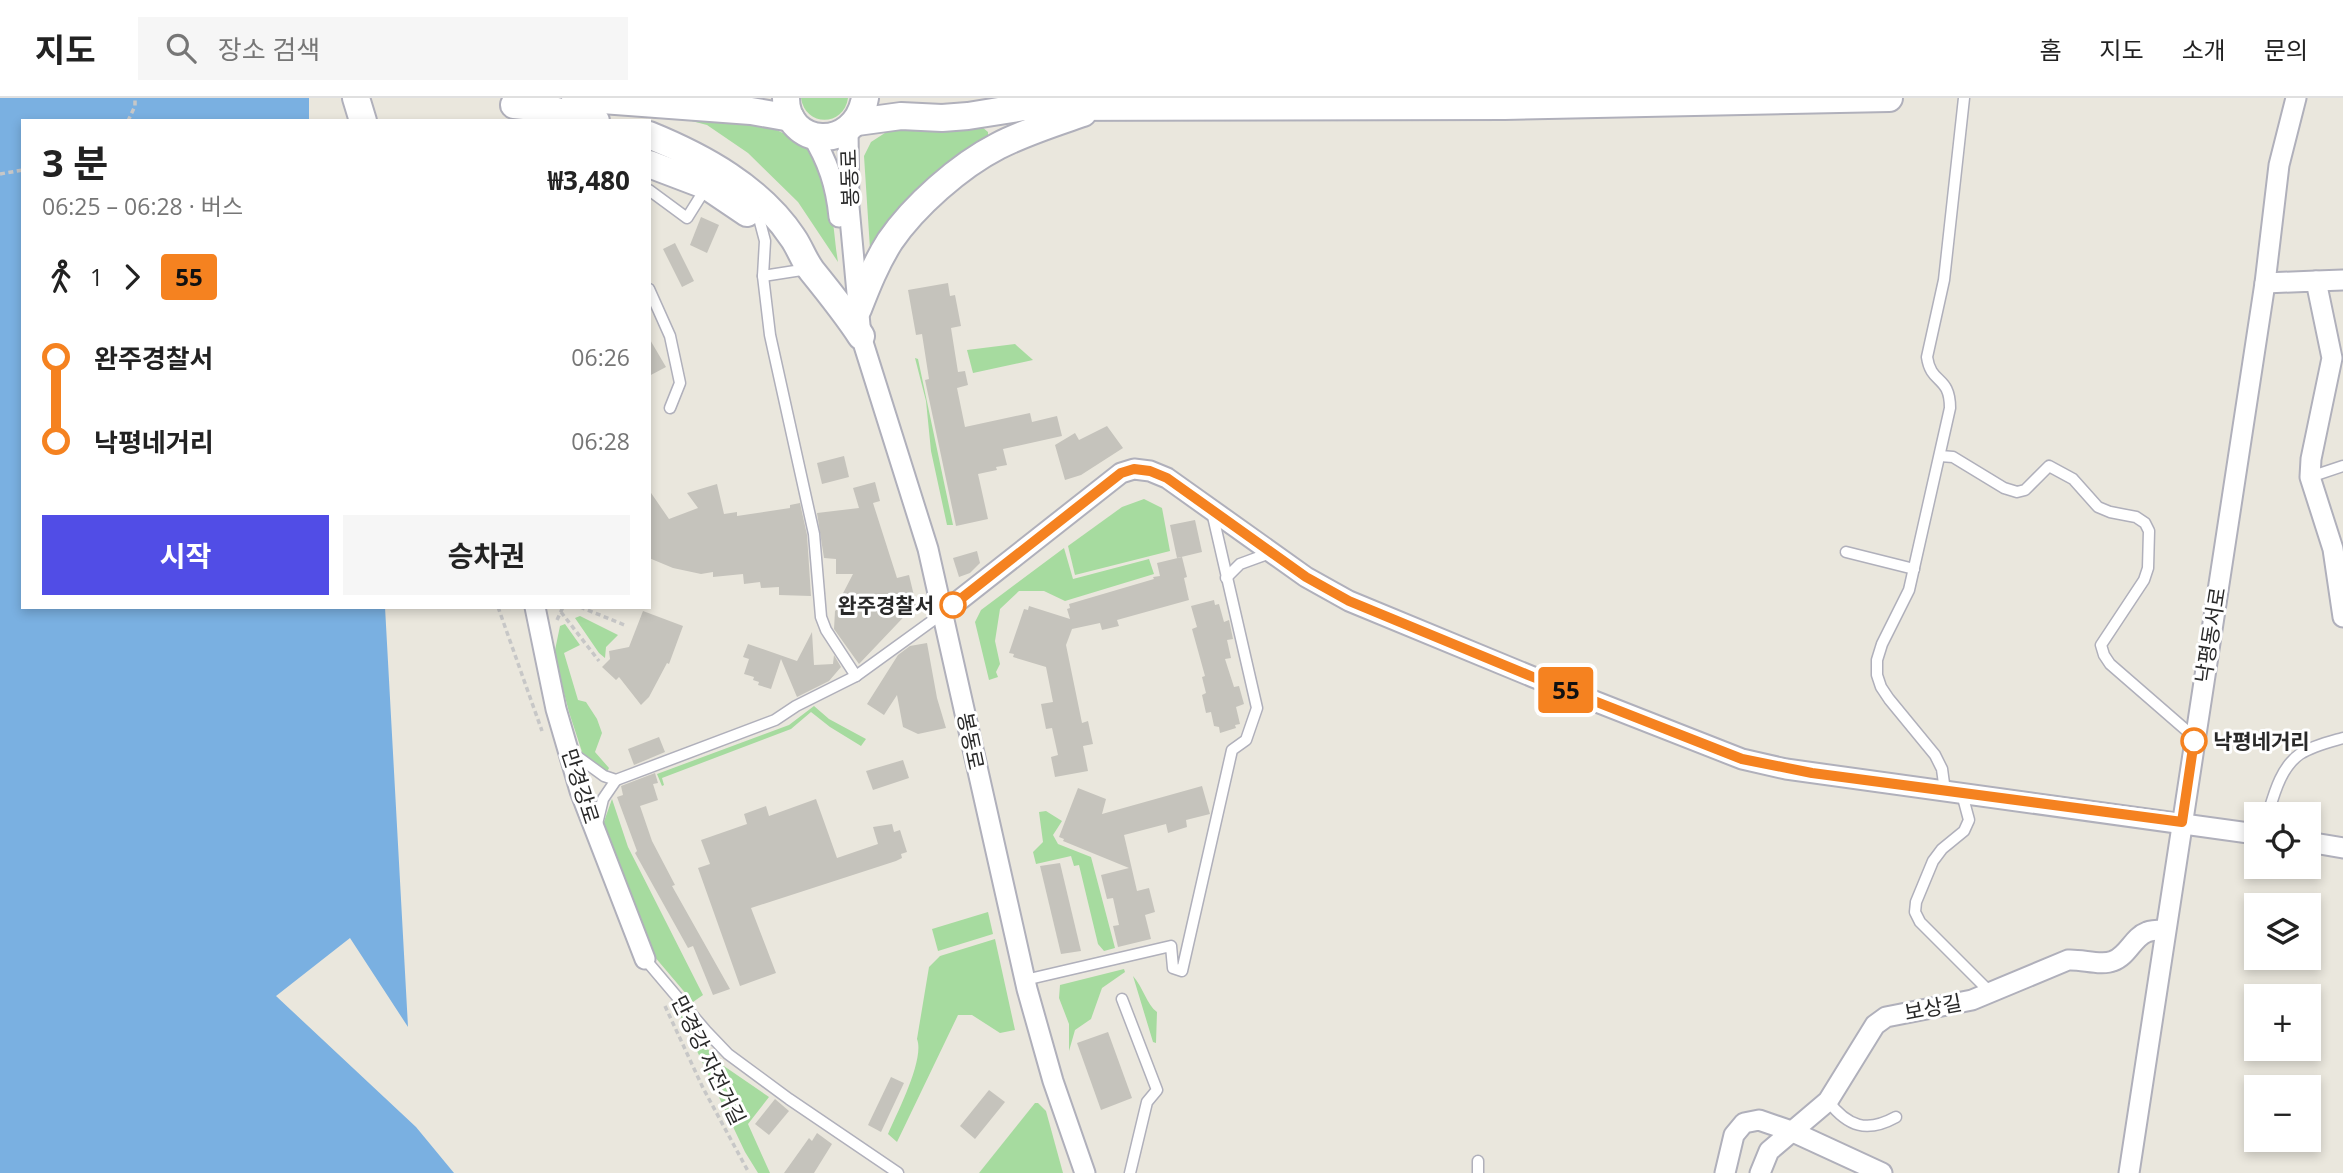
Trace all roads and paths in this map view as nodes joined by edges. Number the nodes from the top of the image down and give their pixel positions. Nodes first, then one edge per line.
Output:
1 (135, 98) edge
2 (356, 98) edge
3 (575, 98) edge
4 (966, 98) edge
5 (1889, 98) edge
6 (1964, 98) edge
7 (2296, 98) edge
8 (1089, 102) edge
9 (1505, 102) edge
10 (1024, 107) junction
11 (512, 109) edge
12 (796, 117) edge
13 (857, 117) edge
14 (129, 119) edge
15 (362, 119) edge
16 (534, 119) edge
17 (588, 119) edge
18 (651, 136) edge
19 (651, 164) edge
20 (21, 170) edge
21 (0, 174) edge
22 (707, 186) junction
23 (651, 191) edge
24 (760, 222) junction
25 (810, 268) junction
26 (763, 276) junction
27 (2343, 280) edge
28 (2316, 281) junction
29 (2265, 283) junction
30 (651, 293) edge
31 (858, 309) junction
32 (861, 336) junction
33 (670, 408) dead end
34 (1940, 456) junction
35 (2343, 466) edge
36 (2310, 477) junction
37 (1212, 509) junction
38 (1846, 552) dead end
39 (1272, 553) junction
40 (1914, 569) junction
41 (1226, 578) junction
42 (535, 609) edge
43 (585, 609) edge
44 (561, 612) dead end
45 (943, 613) junction
46 (2343, 617) edge
47 (627, 626) dead end
48 (599, 661) dead end
49 (856, 676) junction
50 (2194, 737) junction
51 (2343, 738) edge
52 (569, 750) junction
53 (616, 780) junction
54 (1954, 792) junction
55 (2272, 802) edge
56 (2182, 822) junction
57 (595, 831) junction
58 (2244, 832) edge
59 (2321, 844) edge
60 (2343, 848) edge
61 (2164, 930) junction
62 (645, 959) joint
63 (1025, 980) junction
64 (1991, 993) junction
65 (661, 998) dead end
66 (1122, 999) dead end
67 (1828, 1101) junction
68 (1896, 1117) dead end
69 (1791, 1131) junction
70 (1478, 1161) dead end
71 (749, 1173) edge
72 (898, 1173) edge
73 (1085, 1173) edge
74 (1130, 1173) edge
75 (1478, 1173) edge
76 (1725, 1173) edge
77 (1760, 1173) edge
78 (1882, 1173) edge
79 (2129, 1173) edge

1 - 14 path
2 - 15 street
3 - 12 street
4 - 10 street
5 - 9 street
6 - 34 lane
7 - 29 street, 낙평동서로
8 - 9 street
8 - 10 street
8 - 31 street
10 - 13 street
11 - 16 street
11 - 17 street
12 - 13 street
12 - 31 street, 봉동로
13 - 31 street, 봉동로
18 - 25 street
19 - 22 street
20 - 21 path
22 - 23 lane
22 - 24 street
24 - 25 street
24 - 26 lane
25 - 26 lane
25 - 32 street
26 - 49 lane
27 - 28 street
28 - 29 street
28 - 36 street
29 - 50 street, 낙평동서로
30 - 33 lane
31 - 32 street, 봉동로
32 - 45 street, 봉동로
34 - 40 lane
34 - 50 lane
35 - 36 lane
36 - 46 street
37 - 39 street
37 - 41 lane
37 - 45 street
38 - 40 lane
39 - 41 lane
39 - 54 street
40 - 54 lane
41 - 63 lane
42 - 52 street, 만경강로
43 - 47 path
44 - 48 path
45 - 49 lane
45 - 63 street, 봉동로
49 - 53 lane
50 - 56 street, 낙평동서로
51 - 55 lane
52 - 53 lane
52 - 57 street, 만경강로
53 - 57 lane
54 - 56 street
54 - 64 lane
56 - 58 street
56 - 61 street, 낙평동서로
57 - 62 street, 만경강로
59 - 60 street
61 - 64 street, 보상길
61 - 79 street, 낙평동서로
62 - 72 lane
63 - 73 street, 봉동로
64 - 67 street, 보상길
65 - 71 path, 만경강 자전거길
66 - 74 lane
67 - 68 lane
67 - 69 street, 보상길
69 - 76 street
69 - 77 street, 보상길
69 - 78 street
70 - 75 lane

